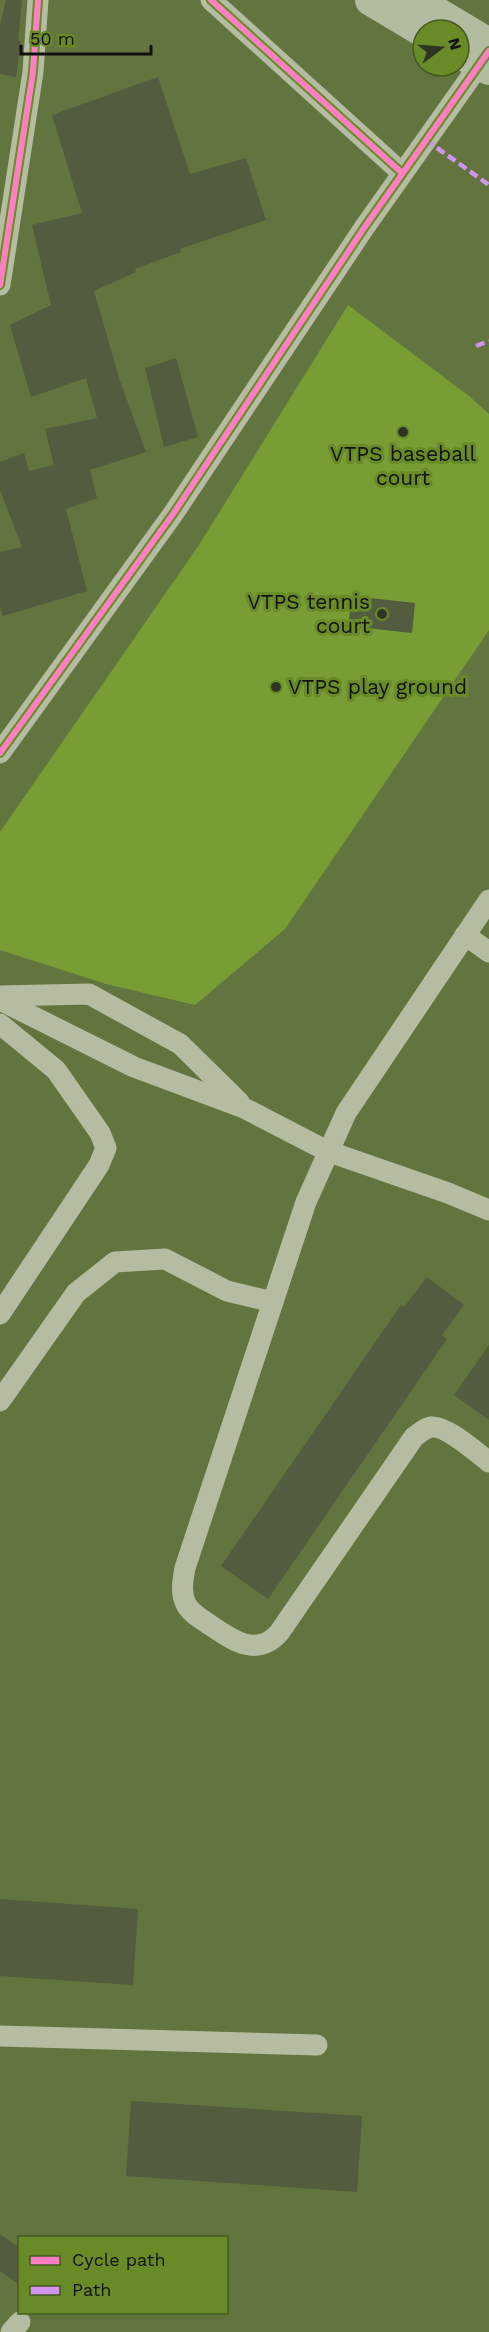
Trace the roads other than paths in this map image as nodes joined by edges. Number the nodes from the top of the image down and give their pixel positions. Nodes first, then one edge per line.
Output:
1 (38, 0) edge
2 (211, 0) edge
3 (370, 0) edge
4 (415, 0) edge
5 (411, 24) edge
6 (481, 56) edge
7 (402, 173) junction
8 (0, 285) edge
9 (0, 753) edge
10 (489, 900) edge
11 (465, 935) junction
12 (489, 952) edge
13 (0, 998) edge
14 (0, 1024) edge
15 (244, 1108) junction
16 (327, 1151) junction
17 (489, 1210) edge
18 (273, 1302) junction
19 (0, 1314) edge
20 (0, 1401) edge
21 (489, 1462) edge
22 (0, 2036) edge
23 (317, 2045) dead end

1 - 8 street
2 - 7 street
3 - 5 highway
4 - 6 highway
6 - 7 street
7 - 9 street
10 - 11 street
11 - 12 street
11 - 16 street
13 - 15 street
13 - 15 street
14 - 19 street
15 - 16 street
16 - 17 street
16 - 18 street
18 - 20 street
18 - 21 street
22 - 23 street

